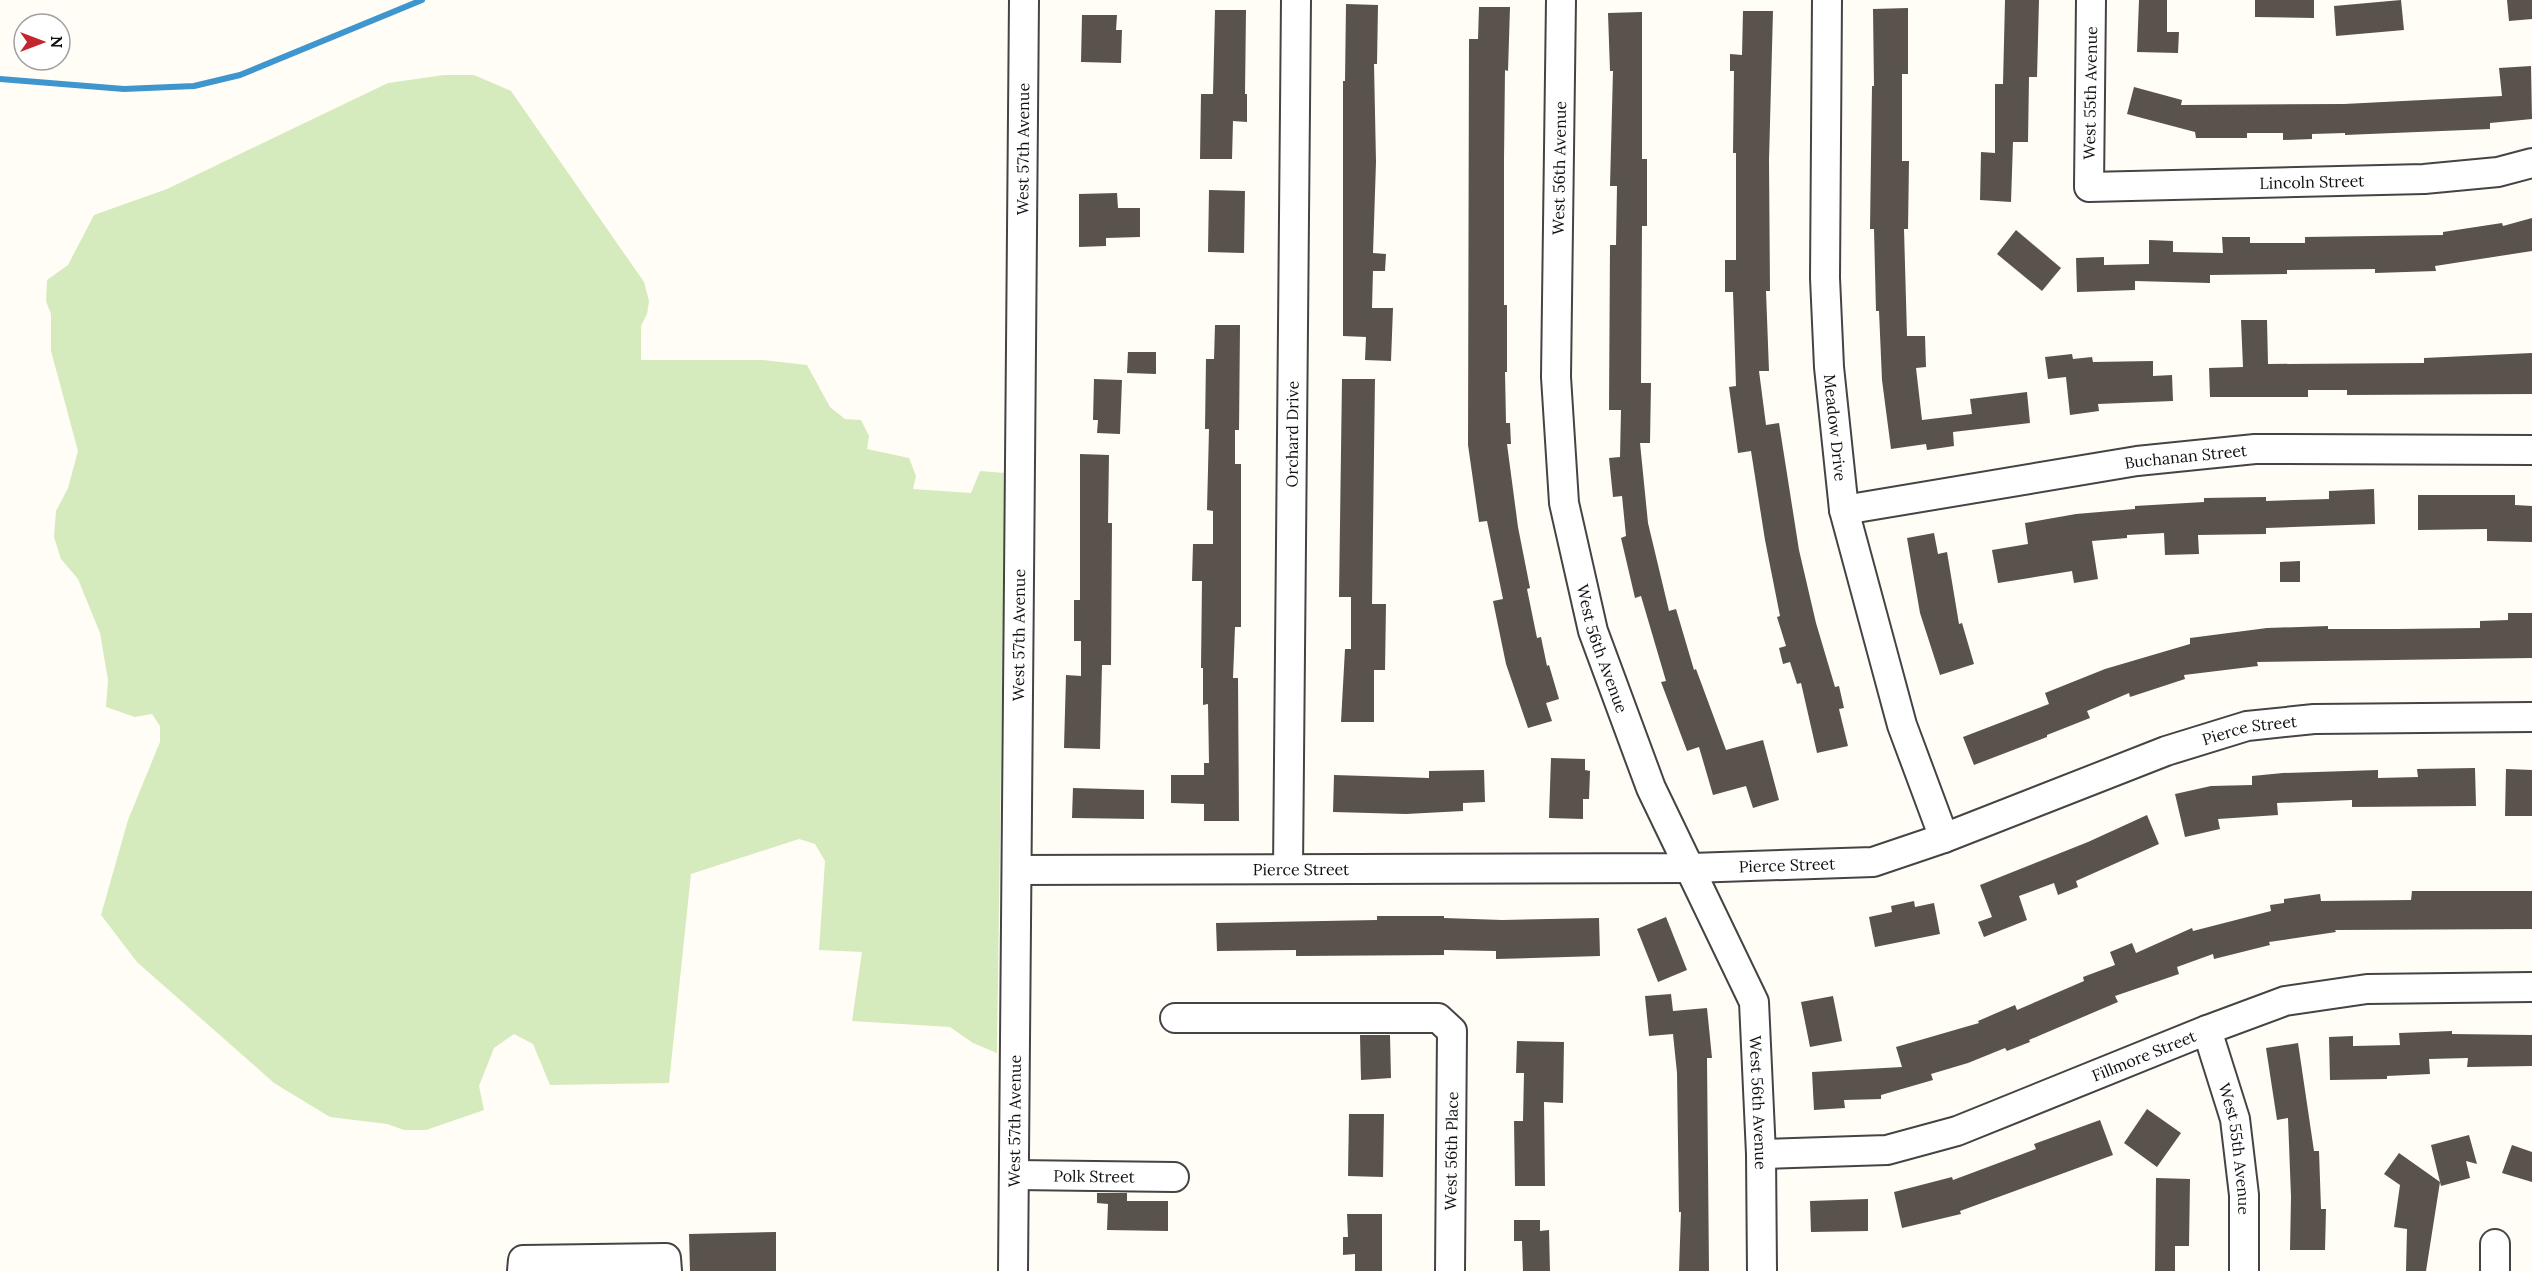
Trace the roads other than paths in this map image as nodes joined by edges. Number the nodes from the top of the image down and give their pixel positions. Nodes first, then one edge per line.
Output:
1 (1024, 0) edge
2 (1296, 0) edge
3 (1561, 0) edge
4 (1827, 0) edge
5 (2091, 0) edge
6 (2532, 163) edge
7 (2089, 186) joint
8 (2532, 450) edge
9 (1844, 510) junction
10 (2532, 717) edge
11 (1944, 838) junction
12 (1691, 868) junction
13 (1288, 869) junction
14 (1017, 870) junction
15 (2532, 987) edge
16 (1175, 1018) dead end
17 (2206, 1030) junction
18 (1761, 1154) junction
19 (1014, 1175) junction
20 (1174, 1177) dead end
21 (522, 1271) edge
22 (667, 1271) edge
23 (1013, 1271) edge
24 (1450, 1271) edge
25 (1762, 1271) edge
26 (2244, 1271) edge

1 - 14 street, West 57th Avenue
2 - 13 street, Orchard Drive
3 - 12 street, West 56th Avenue
4 - 9 street, Meadow Drive
5 - 7 street, West 55th Avenue
6 - 7 street, Lincoln Street
8 - 9 street, Buchanan Street
9 - 11 street, Meadow Drive
10 - 11 street, Pierce Street
11 - 12 street, Pierce Street
12 - 13 street, Pierce Street
12 - 18 street, West 56th Avenue
13 - 14 street, Pierce Street
14 - 19 street, West 57th Avenue
15 - 17 street, Fillmore Street
16 - 24 street, West 56th Place
17 - 18 street, Fillmore Street
17 - 26 street, West 55th Avenue
18 - 25 street, West 56th Avenue
19 - 20 street, Polk Street
19 - 23 street, West 57th Avenue
21 - 22 street

